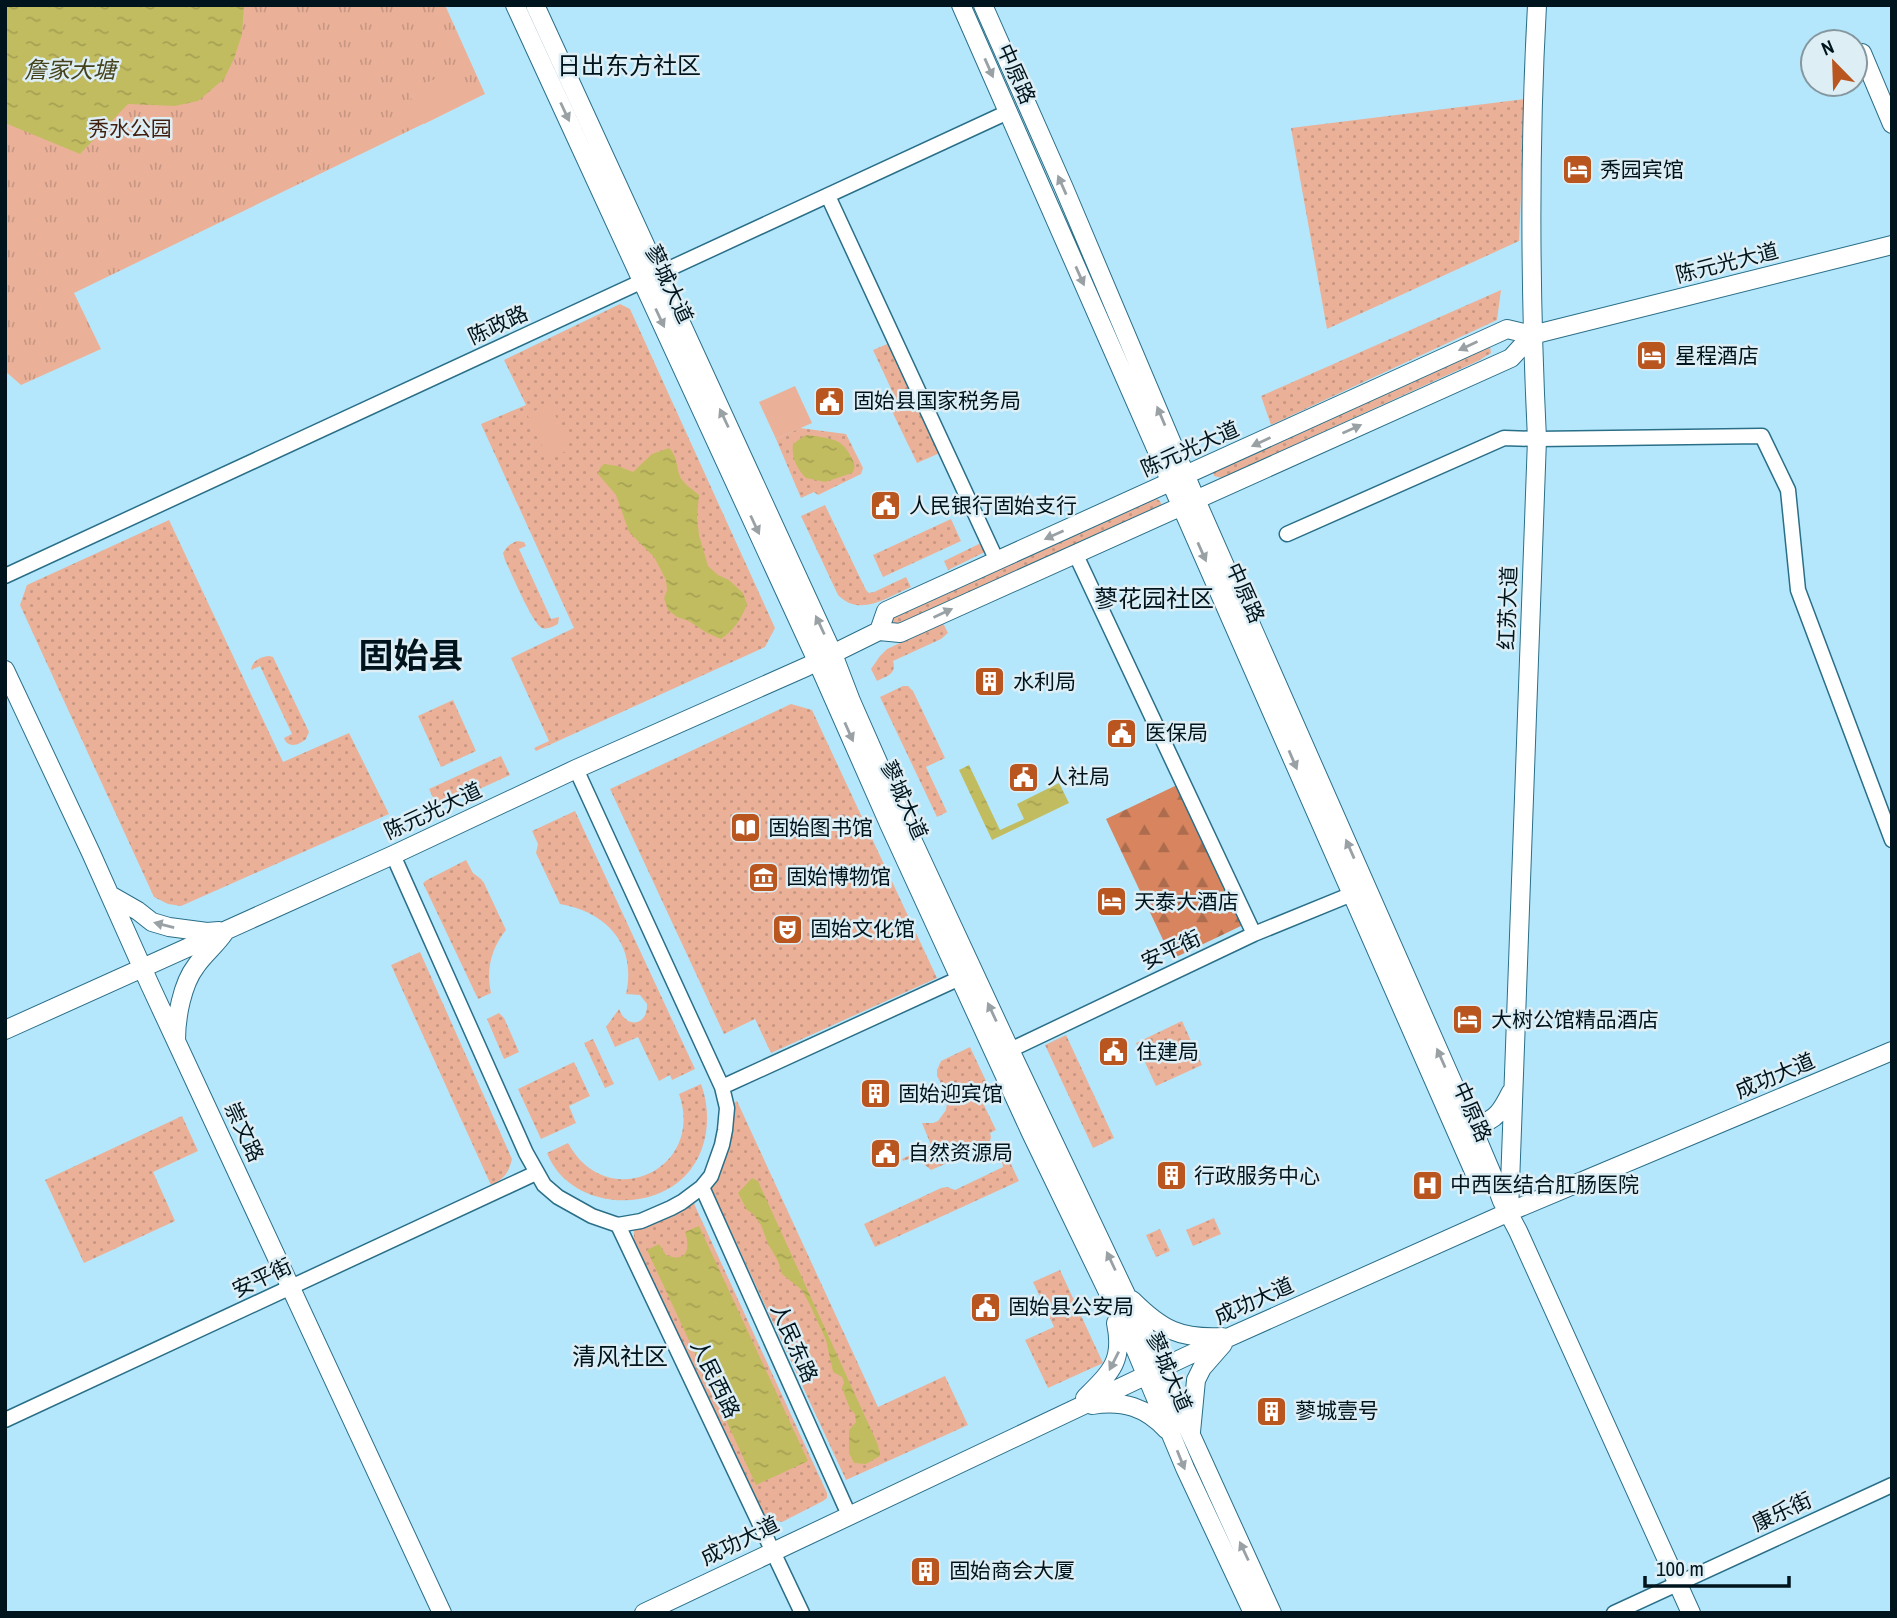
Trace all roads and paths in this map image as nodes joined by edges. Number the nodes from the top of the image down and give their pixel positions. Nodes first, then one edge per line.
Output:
1 (515, 5) edge
2 (535, 5) edge
3 (961, 5) edge
4 (983, 5) edge
5 (1537, 5) edge
6 (1869, 70) edge
7 (1008, 112) junction
8 (1892, 124) edge
9 (828, 196) junction
10 (1892, 246) edge
11 (651, 278) junction
12 (1532, 335) junction
13 (1536, 439) junction
14 (1178, 479) junction
15 (1189, 503) junction
16 (1287, 534) dead end
17 (1075, 553) junction
18 (998, 561) junction
19 (5, 576) edge
20 (879, 631) junction
21 (825, 657) junction
22 (5, 670) edge
23 (576, 769) junction
24 (1892, 841) edge
25 (393, 855) junction
26 (110, 894) junction
27 (1352, 894) junction
28 (226, 930) junction
29 (1254, 934) junction
30 (142, 968) junction
31 (960, 978) junction
32 (5, 1030) edge
33 (176, 1040) junction
34 (1010, 1050) junction
35 (1892, 1051) edge
36 (722, 1087) junction
37 (1513, 1089) junction
38 (1464, 1108) junction
39 (536, 1173) junction
40 (702, 1187) junction
41 (1496, 1188) junction
42 (1509, 1212) junction
43 (618, 1225) junction
44 (291, 1287) junction
45 (1120, 1299) junction
46 (1229, 1337) junction
47 (1153, 1371) junction
48 (1075, 1408) junction
49 (5, 1420) edge
50 (1171, 1435) junction
51 (1191, 1436) junction
52 (1892, 1485) edge
53 (849, 1515) junction
54 (773, 1550) junction
55 (1677, 1583) junction
56 (442, 1613) edge
57 (643, 1613) edge
58 (802, 1613) edge
59 (1253, 1613) edge
60 (1272, 1613) edge
61 (1614, 1613) edge
62 (1691, 1613) edge

1 -> 11 main road, 蓼城大道
2 - 11 main road, 蓼城大道
3 -> 7 main road, 中原路
14 -> 4 main road, 中原路
5 - 12 main road, 红苏大道
6 - 8 main road
7 - 9 street, 陈政路
7 -> 14 main road, 中原路
9 - 11 street, 陈政路
9 - 18 street
10 - 12 main road, 陈元光大道
11 - 19 street, 陈政路
11 - 21 main road, 蓼城大道
12 - 13 main road, 红苏大道
12 -> 14 main road, 陈元光大道
15 -> 12 main road, 陈元光大道
13 - 16 street
13 - 24 street
13 - 37 main road, 红苏大道
14 - 15 main road, 中原路
14 -> 18 main road, 陈元光大道
15 - 17 main road, 陈元光大道
15 -> 27 main road, 中原路
38 -> 15 main road, 中原路
20 -> 17 main road, 陈元光大道
17 - 29 street
18 - 20 main road, 陈元光大道
20 - 21 main road, 陈元光大道
21 - 23 main road, 陈元光大道
21 -> 31 main road, 蓼城大道
34 -> 21 main road, 蓼城大道
22 - 26 main road, 崇文路
23 - 25 main road, 陈元光大道
23 - 36 street
25 - 28 main road, 陈元光大道
25 - 39 street
28 -> 26 main road
26 - 30 main road, 崇文路
27 - 29 street, 安平街
27 - 41 main road, 中原路
28 - 30 main road, 陈元光大道
28 - 33 main road
29 - 34 street, 安平街
30 - 32 main road, 陈元光大道
30 - 33 main road, 崇文路
31 - 36 street
31 - 45 main road, 蓼城大道
33 - 44 main road, 崇文路
45 -> 34 main road, 蓼城大道
35 - 42 main road, 成功大道
36 - 40 street
37 - 38 main road
37 - 42 main road, 红苏大道
38 - 41 main road, 中原路
39 - 43 street
39 - 44 street, 安平街
40 - 43 street
40 - 53 street, 人民东路
41 - 42 main road, 中原路
42 - 46 main road, 成功大道
42 - 55 main road, 中原路
43 - 54 street, 人民西路
44 - 49 street, 安平街
44 - 56 main road, 崇文路
45 - 46 main road
45 - 47 main road, 蓼城大道
45 -> 48 main road
46 - 47 main road, 成功大道
46 - 51 main road
47 - 48 main road, 成功大道
47 - 50 main road, 蓼城大道
47 - 51 main road, 蓼城大道
48 - 50 main road
48 - 53 main road, 成功大道
50 -> 59 main road, 蓼城大道
60 -> 51 main road, 蓼城大道
52 - 55 street, 康乐街
53 - 54 main road, 成功大道
54 - 57 main road, 成功大道
54 - 58 street, 人民西路
55 - 61 street, 康乐街
55 - 62 main road, 中原路

